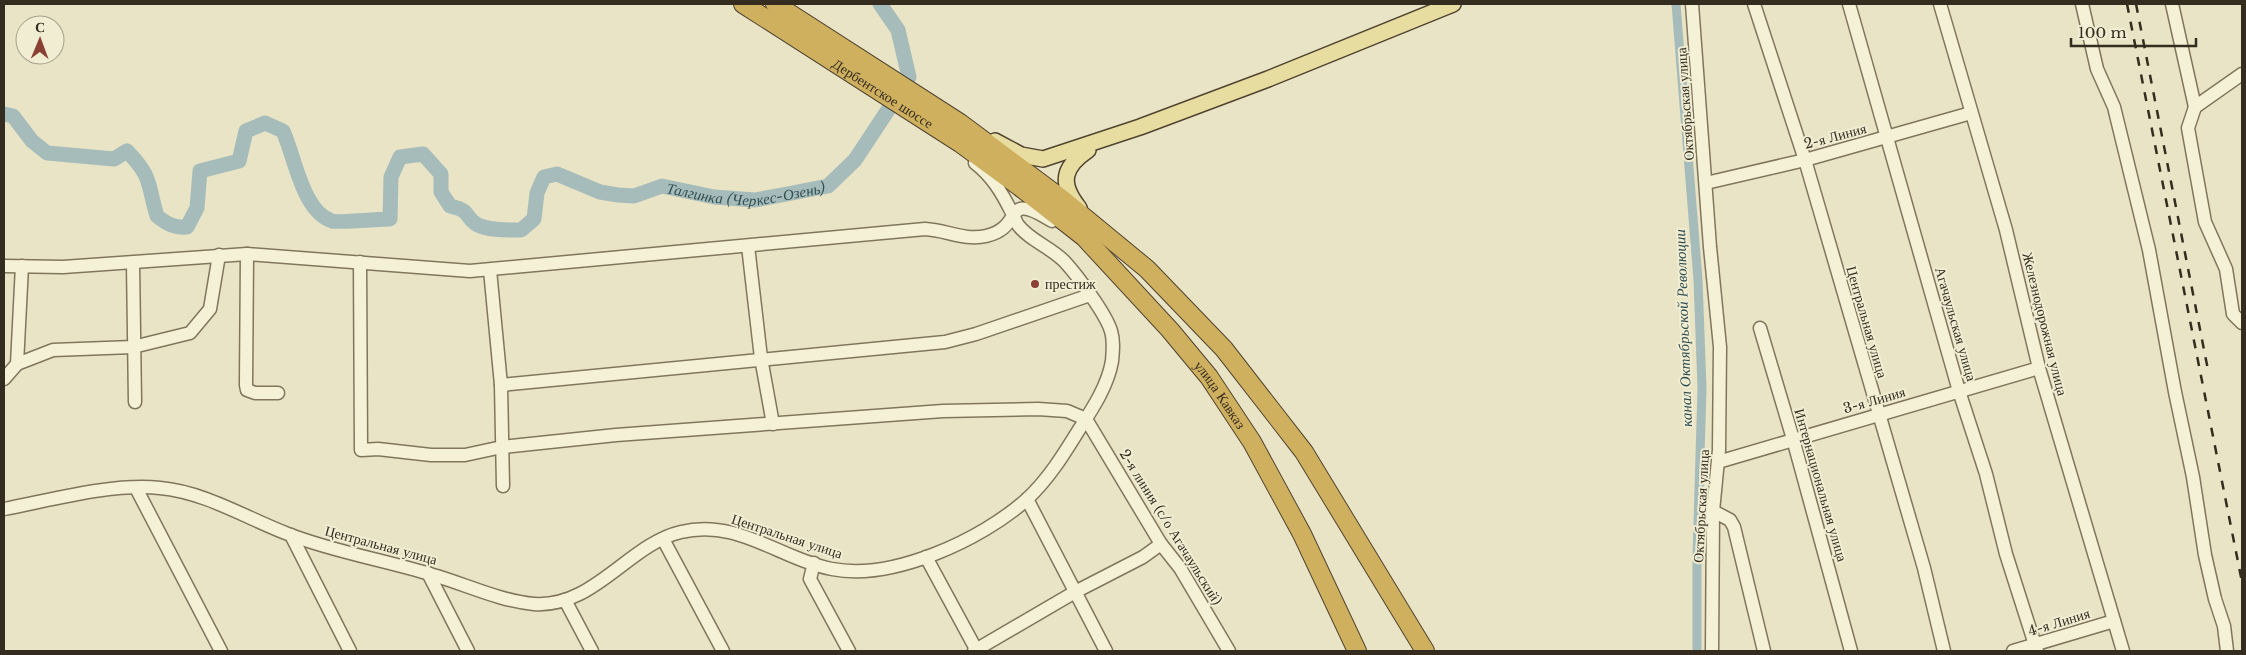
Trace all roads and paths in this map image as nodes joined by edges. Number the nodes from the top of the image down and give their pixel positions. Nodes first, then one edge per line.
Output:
1 (743, 4) edge
2 (775, 4) edge
3 (1453, 4) edge
4 (1692, 4) edge
5 (1754, 4) edge
6 (1849, 4) edge
7 (1940, 4) edge
8 (2082, 4) edge
9 (2172, 4) edge
10 (2242, 74) edge
11 (2195, 107) junction
12 (1971, 113) junction
13 (928, 122) junction
14 (960, 123) junction
15 (1887, 138) junction
16 (1102, 140) junction
17 (1805, 160) junction
18 (1706, 183) junction
19 (1020, 186) joint
20 (1014, 216) junction
21 (1089, 231) junction
22 (748, 246) junction
23 (247, 254) junction
24 (219, 255) junction
25 (360, 262) junction
26 (133, 263) junction
27 (4, 266) edge
28 (22, 266) junction
29 (490, 270) junction
30 (1090, 295) junction
31 (2242, 324) edge
32 (1760, 328) dead end
33 (133, 347) junction
34 (762, 358) junction
35 (17, 364) junction
36 (2039, 368) junction
37 (4, 379) edge
38 (501, 385) junction
39 (1960, 391) junction
40 (278, 393) dead end
41 (136, 402) dead end
42 (1878, 415) junction
43 (1086, 419) junction
44 (773, 424) junction
45 (1794, 439) junction
46 (502, 447) junction
47 (1718, 462) junction
48 (503, 486) dead end
49 (136, 488) junction
50 (1027, 499) junction
51 (4, 509) edge
52 (1713, 511) junction
53 (291, 535) junction
54 (663, 539) junction
55 (1161, 544) junction
56 (926, 557) junction
57 (814, 563) junction
58 (428, 573) junction
59 (1386, 584) junction
60 (1075, 592) junction
61 (565, 600) junction
62 (1334, 603) junction
63 (2114, 621) junction
64 (2036, 648) edge
65 (220, 651) edge
66 (350, 651) edge
67 (468, 651) edge
68 (592, 651) edge
69 (723, 651) edge
70 (849, 651) edge
71 (975, 651) edge
72 (1106, 651) edge
73 (1229, 651) edge
74 (1357, 651) edge
75 (1362, 651) edge
76 (1416, 651) edge
77 (1425, 651) edge
78 (1712, 651) edge
79 (1764, 651) edge
80 (1851, 651) edge
81 (1944, 651) edge
82 (2013, 651) edge
83 (2123, 651) edge
84 (2227, 651) edge

1 - 13 highway, Дербентское шоссе
2 - 14 highway
3 - 16 main road
4 - 18 street, Октябрьская улица
5 - 17 street, Центральная улица
6 - 15 street, Агачаульская улица
7 - 12 street, Железнодорожная улица
8 - 84 street
9 - 11 street
10 - 11 street
11 - 31 street
12 - 15 street, 2-я Линия
12 - 36 street, Железнодорожная улица
13 - 19 highway, Дербентское шоссе
13 - 20 street, Центральная улица
14 - 16 main road
14 - 21 highway
15 - 17 street, 2-я Линия
15 - 39 street, Агачаульская улица
16 - 21 main road
17 - 18 street, 2-я Линия
17 - 42 street, Центральная улица
18 - 47 street, Октябрьская улица
19 - 21 highway, улица Кавказ
20 - 21 street
20 - 22 street
20 - 30 street, Центральная улица
21 - 59 highway
21 - 62 highway, улица Кавказ
22 - 29 street
22 - 34 street
23 - 24 street
23 - 25 street
23 - 40 street
24 - 26 street
24 - 33 street
25 - 29 street
25 - 46 street
26 - 28 street
26 - 33 street
27 - 28 street
28 - 35 street
29 - 38 street
30 - 34 street
30 - 43 street, Центральная улица
32 - 45 street, Интернациональная улица
33 - 35 street
33 - 41 street
34 - 38 street
34 - 44 street
35 - 37 street
36 - 39 street, 3-я Линия
36 - 63 street, Железнодорожная улица
38 - 46 street
39 - 42 street, 3-я Линия
39 - 64 street, Агачаульская улица
42 - 45 street, 3-я Линия
42 - 81 street, Центральная улица
43 - 44 street
43 - 50 street, Центральная улица
43 - 55 street, 2-я линия (с/о Агачаульский)
44 - 46 street
45 - 47 street, 3-я Линия
45 - 80 street, Интернациональная улица
46 - 48 street
47 - 52 street, Октябрьская улица
49 - 51 street, Центральная улица
49 - 53 street, Центральная улица
49 - 65 street
50 - 56 street, Центральная улица
50 - 60 street
52 - 78 street, Октябрьская улица
52 - 79 street
53 - 58 street, Центральная улица
53 - 66 street
54 - 57 street, Центральная улица
54 - 61 street, Центральная улица
54 - 69 street
55 - 60 street
55 - 73 street, 2-я линия (с/о Агачаульский)
56 - 57 street, Центральная улица
56 - 71 street
57 - 70 street
58 - 61 street, Центральная улица
58 - 67 street
59 - 76 highway
59 - 77 highway
60 - 71 street
60 - 72 street
61 - 68 street
62 - 74 highway, улица Кавказ
62 - 75 highway
63 - 64 street, 4-я Линия
63 - 83 street, Железнодорожная улица
64 - 82 street, 4-я Линия

